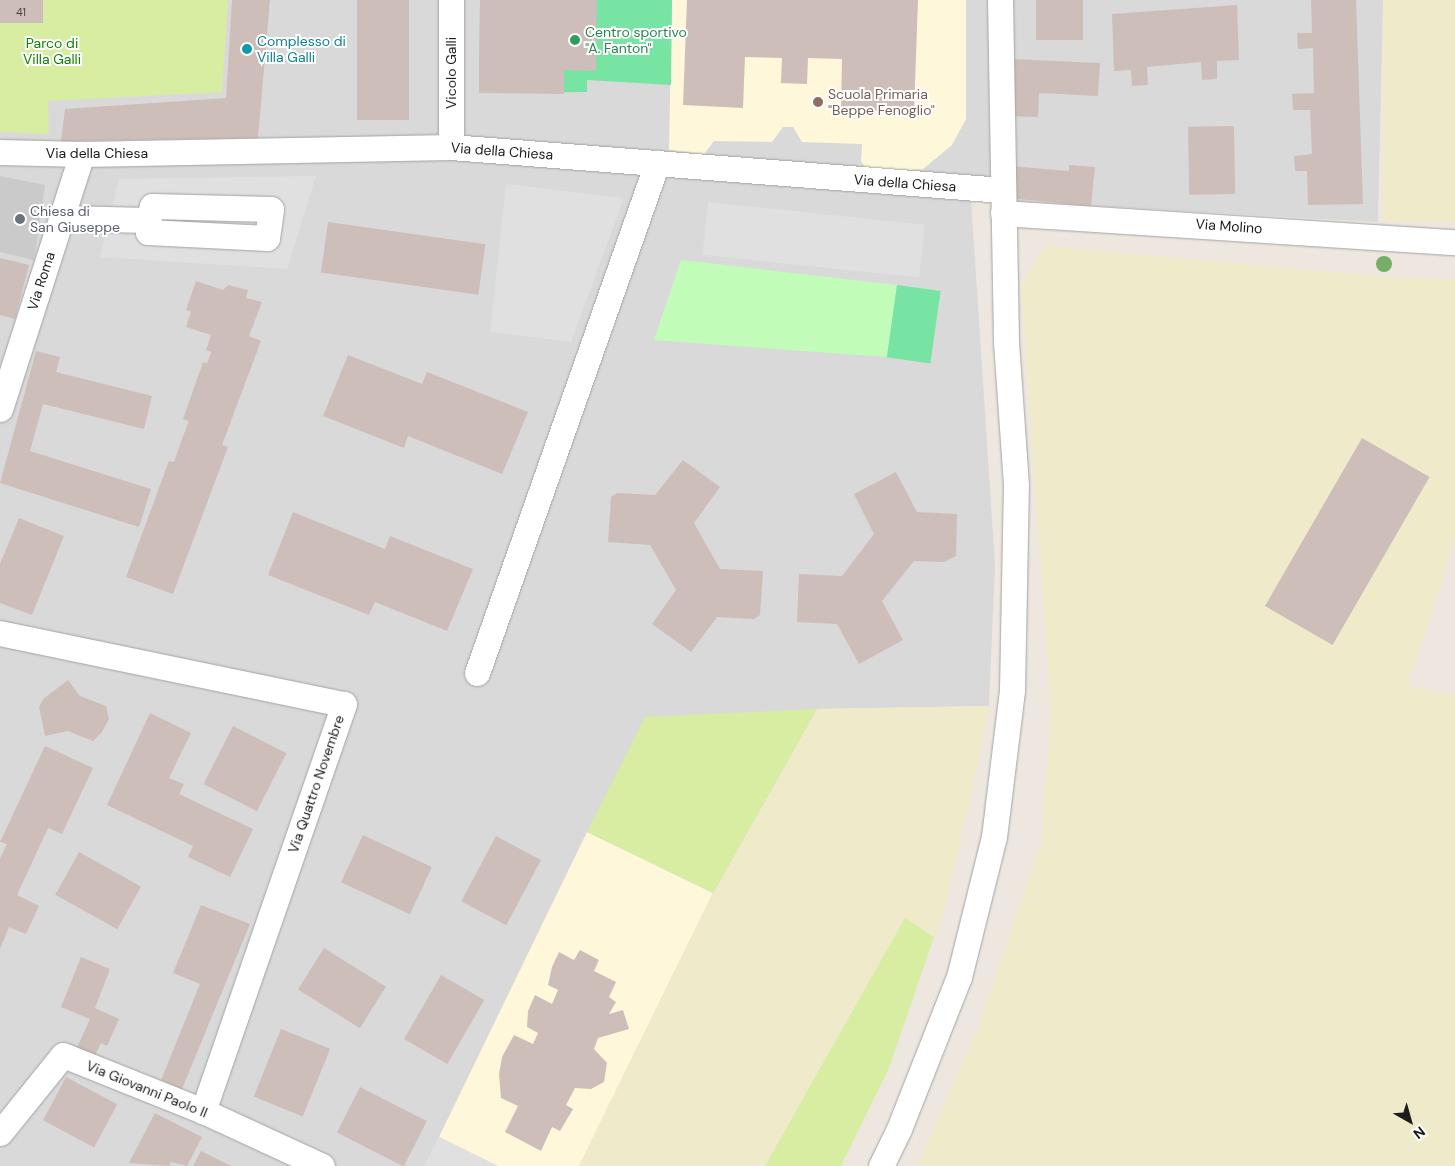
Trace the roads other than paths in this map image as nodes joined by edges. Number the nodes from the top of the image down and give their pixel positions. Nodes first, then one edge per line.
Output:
1 (451, 0) edge
2 (1000, 0) edge
3 (451, 147) junction
4 (0, 152) edge
5 (82, 154) junction
6 (657, 163) junction
7 (1002, 202) junction
8 (61, 218) junction
9 (148, 220) dead end
10 (1455, 242) edge
11 (0, 409) edge
12 (0, 633) edge
13 (477, 673) dead end
14 (202, 1111) junction
15 (0, 1133) edge
16 (322, 1166) edge
17 (881, 1166) edge

1 - 3 street, Vicolo Galli
2 - 7 street
3 - 5 street, Via della Chiesa
3 - 6 street, Via della Chiesa
4 - 5 street, Via della Chiesa
5 - 8 street, Via Roma
6 - 7 street, Via della Chiesa
6 - 13 street
7 - 10 street, Via Molino
7 - 17 street
8 - 9 street
8 - 11 street, Via Roma
12 - 14 street, Via Quattro Novembre
14 - 15 street, Via Giovanni Paolo II
14 - 16 street, Via Giovanni Paolo II

